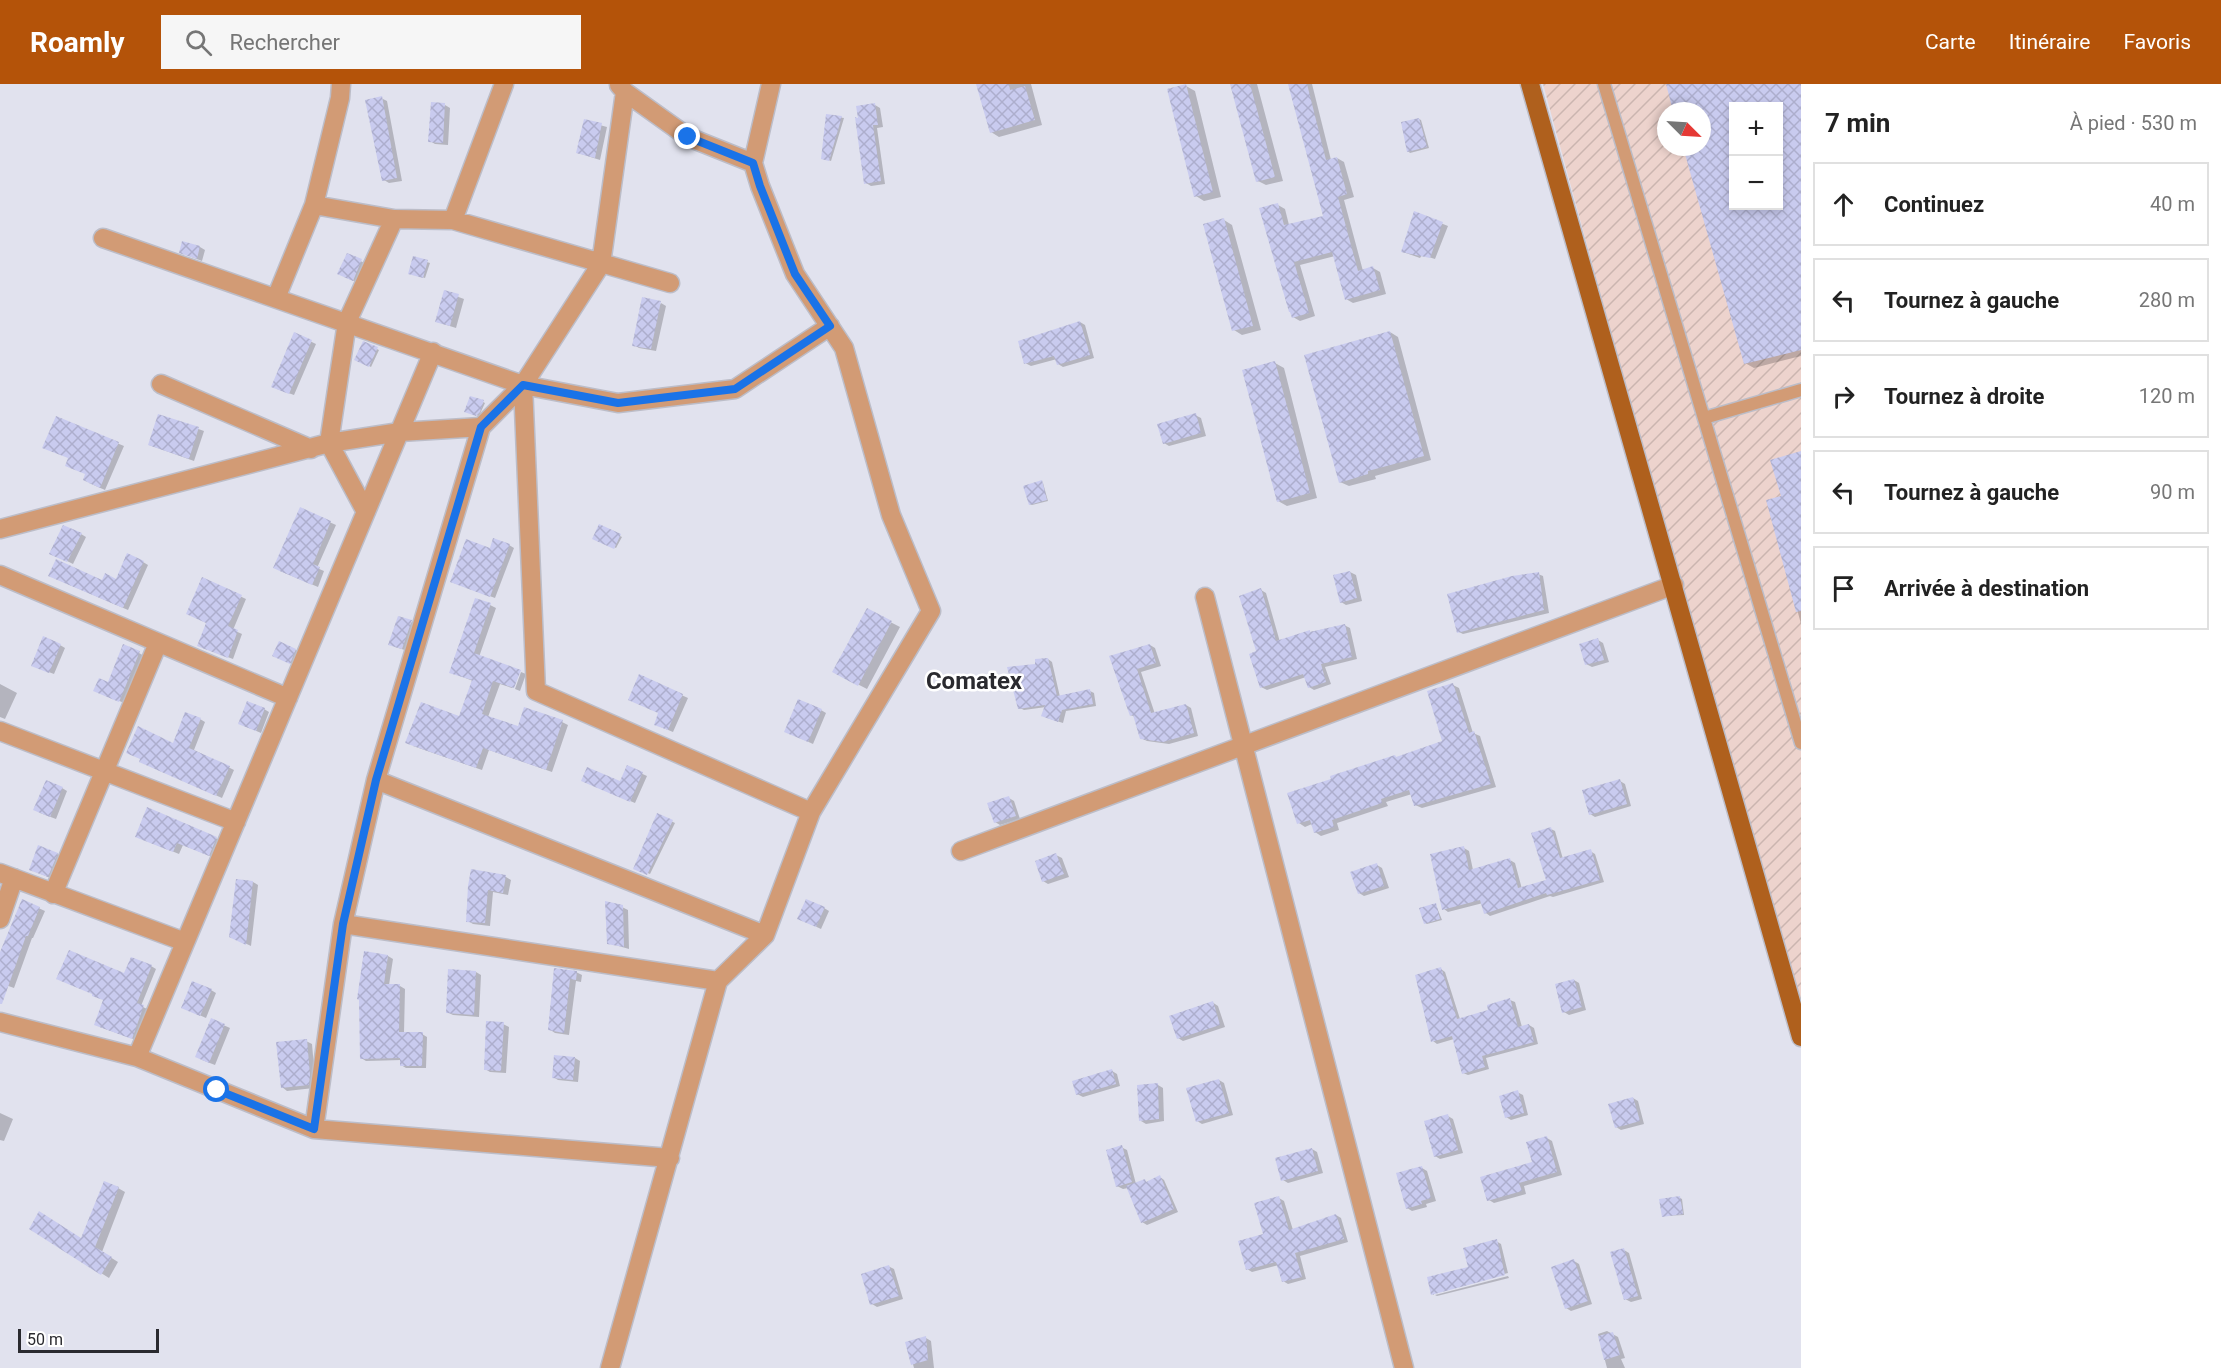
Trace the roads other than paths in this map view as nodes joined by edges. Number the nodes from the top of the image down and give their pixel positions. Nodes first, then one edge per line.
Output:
1 (341, 84) edge
2 (504, 84) edge
3 (771, 84) edge
4 (1530, 84) edge
5 (1604, 84) edge
6 (621, 88) edge
7 (753, 163) junction
8 (314, 205) junction
9 (394, 219) junction
10 (453, 220) junction
11 (103, 238) dead end
12 (601, 264) junction
13 (670, 283) dead end
14 (276, 298) junction
15 (347, 322) junction
16 (830, 326) junction
17 (433, 352) junction
18 (161, 384) dead end
19 (523, 385) junction
20 (1801, 390) edge
21 (1704, 418) junction
22 (481, 427) junction
23 (400, 432) junction
24 (329, 443) junction
25 (310, 449) junction
26 (366, 512) junction
27 (0, 529) edge
28 (0, 575) edge
29 (1674, 585) junction
30 (1205, 597) dead end
31 (158, 643) junction
32 (288, 698) junction
33 (0, 731) edge
34 (1801, 743) edge
35 (1243, 747) junction
36 (105, 772) junction
37 (376, 780) junction
38 (811, 812) junction
39 (236, 822) junction
40 (961, 851) dead end
41 (7, 875) edge
42 (53, 894) junction
43 (0, 919) edge
44 (343, 924) junction
45 (765, 935) junction
46 (185, 942) junction
47 (718, 981) junction
48 (0, 1022) edge
49 (1801, 1037) edge
50 (137, 1057) junction
51 (314, 1129) junction
52 (670, 1158) junction
53 (610, 1368) edge
54 (1404, 1368) edge

1 - 8 street
2 - 10 street
3 - 7 street
4 - 29 main road
5 - 21 lane
6 - 7 street
6 - 12 street
7 - 16 street
8 - 9 street
8 - 14 street
9 - 10 street
9 - 15 street
10 - 12 street
11 - 14 street
12 - 13 street
12 - 19 street
14 - 15 street
15 - 17 street
15 - 24 street
16 - 19 street
16 - 38 street
17 - 19 street
17 - 23 street
18 - 25 street
19 - 22 street
19 - 38 street
20 - 21 lane
21 - 34 lane
22 - 23 street
22 - 37 street
23 - 24 street
23 - 26 street
24 - 25 street
24 - 26 street
25 - 27 street
26 - 32 street
28 - 31 street
29 - 35 street
29 - 49 main road
30 - 35 street
31 - 32 street
31 - 36 street
32 - 39 street
33 - 36 street
35 - 40 street
35 - 54 street
36 - 39 street
36 - 42 street
37 - 44 street
37 - 45 street
38 - 45 street
39 - 46 street
41 - 42 street
41 - 43 street
42 - 46 street
44 - 47 street
44 - 51 street
45 - 47 street
46 - 50 street
47 - 52 street
48 - 50 street
50 - 51 street
51 - 52 street
52 - 53 street

